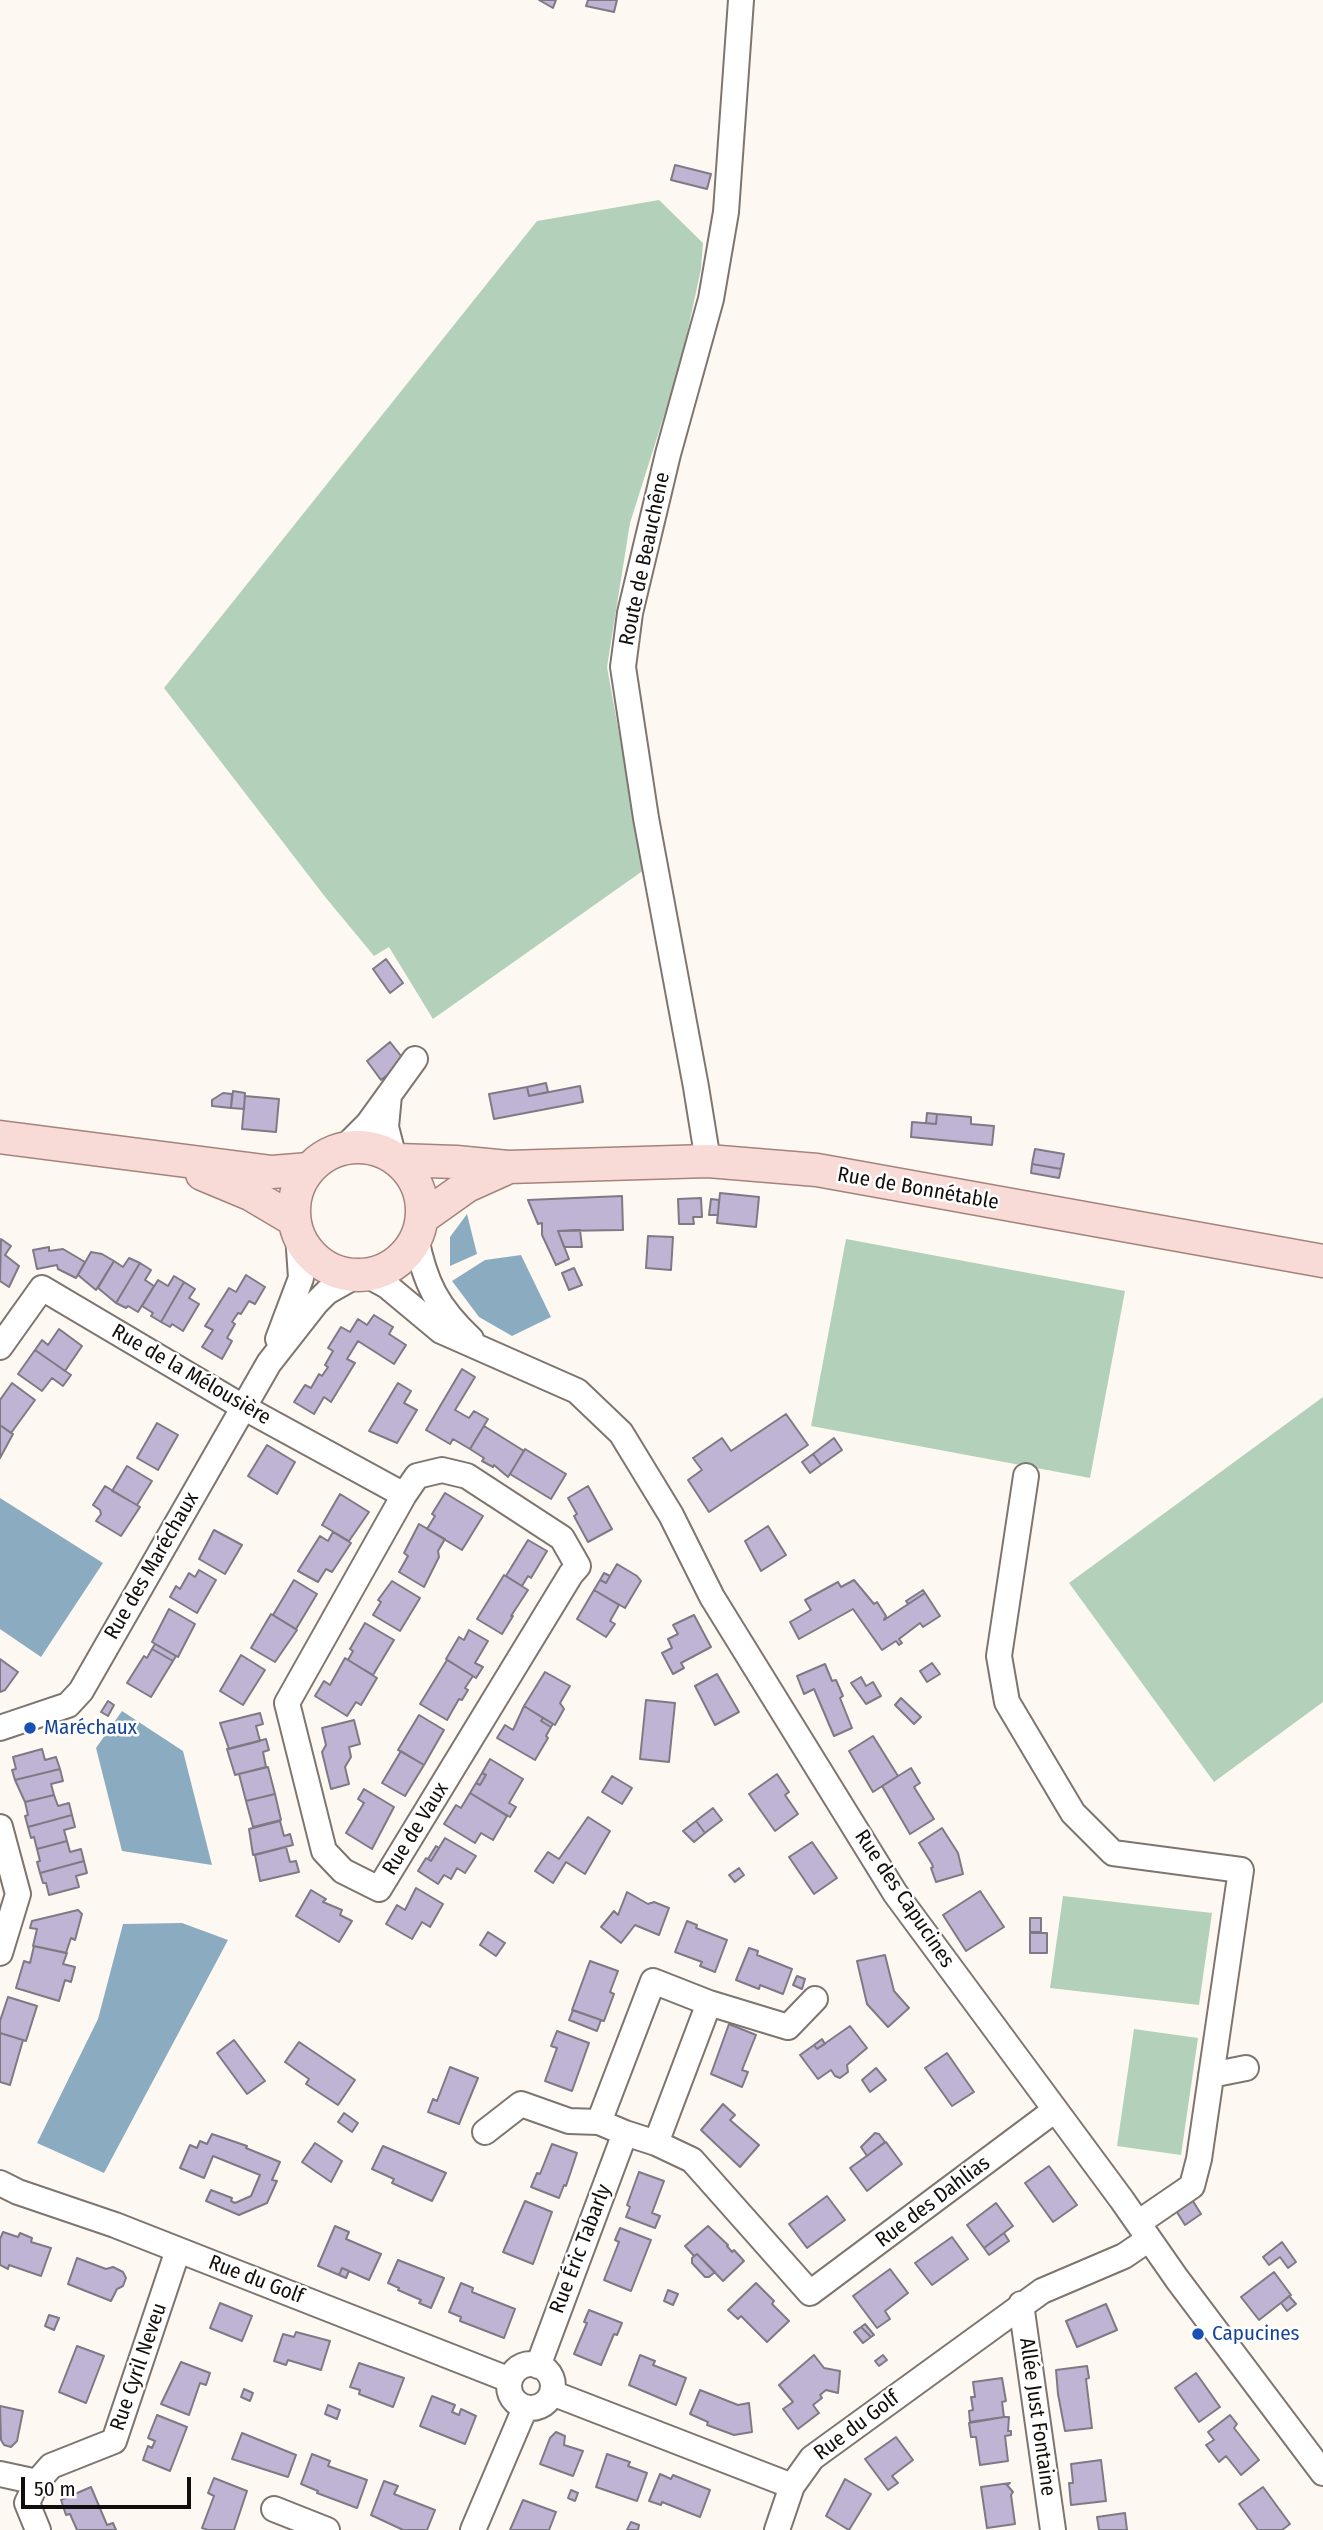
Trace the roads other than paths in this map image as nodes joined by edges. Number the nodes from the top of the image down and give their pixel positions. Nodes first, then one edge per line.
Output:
1 (741, 0) edge
2 (415, 1059) dead end
3 (389, 1094) junction
4 (0, 1137) edge
5 (344, 1148) junction
6 (169, 1159) junction
7 (396, 1159) junction
8 (708, 1161) junction
9 (508, 1167) junction
10 (309, 1169) junction
11 (296, 1227) junction
12 (419, 1228) junction
13 (1323, 1261) edge
14 (361, 1275) junction
15 (0, 1347) edge
16 (482, 1349) junction
17 (269, 1363) junction
18 (243, 1407) junction
19 (1026, 1476) dead end
20 (404, 1495) junction
21 (0, 1728) edge
22 (0, 1828) edge
23 (0, 1953) edge
24 (815, 1999) dead end
25 (709, 2003) junction
26 (1246, 2068) dead end
27 (1211, 2076) junction
28 (1055, 2110) junction
29 (599, 2122) junction
30 (485, 2132) dead end
31 (625, 2133) junction
32 (656, 2144) junction
33 (0, 2183) edge
34 (1144, 2231) junction
35 (178, 2250) junction
36 (1021, 2304) junction
37 (538, 2365) junction
38 (510, 2379) junction
39 (552, 2393) junction
40 (525, 2407) junction
41 (1322, 2469) edge
42 (0, 2474) edge
43 (37, 2482) junction
44 (792, 2486) junction
45 (274, 2509) dead end
46 (38, 2530) edge
47 (327, 2530) edge
48 (473, 2530) edge
49 (777, 2530) edge
50 (1053, 2530) edge

1 - 8 street, Route de Beauchêne
2 - 3 street
3 - 5 street
3 - 7 street
4 - 6 main road
5 - 7 main road
5 - 10 main road
6 - 10 main road
6 - 11 main road
7 - 9 main road, Rue de Bonnétable
7 - 12 main road
8 - 9 main road, Rue de Bonnétable
8 - 13 main road, Rue de Bonnétable
9 - 12 main road, Rue de Bonnétable
10 - 11 main road
11 - 14 main road
11 - 17 street, Rue des Maréchaux
12 - 14 main road
12 - 16 street, Rue des Capucines
14 - 16 street, Rue des Capucines
14 - 17 street, Rue des Maréchaux
15 - 18 street, Rue de la Mélousière
16 - 28 street, Rue des Capucines
17 - 18 street, Rue des Maréchaux
18 - 20 street, Rue de la Mélousière
18 - 21 street, Rue des Maréchaux
19 - 27 street, Rue du Golf
20 - 20 street, Rue de Vaux
22 - 23 street
24 - 25 street
25 - 29 street
25 - 32 street
26 - 27 street
27 - 34 street, Rue du Golf
28 - 32 street, Rue des Dahlias
28 - 34 street, Rue des Capucines
29 - 30 street
29 - 31 street
31 - 32 street
31 - 37 street, Rue Éric Tabarly
33 - 35 street, Rue du Golf
34 - 36 street, Rue du Golf
34 - 41 street, Rue des Capucines
35 - 38 street, Rue du Golf
35 - 43 street, Rue Cyril Neveu
36 - 44 street, Rue du Golf
36 - 50 street, Allée Just Fontaine
37 - 38 street
37 - 39 street
38 - 40 street
39 - 40 street
39 - 44 street
40 - 48 street
42 - 43 street
43 - 46 street
44 - 49 street, Rue du Golf
45 - 47 street

